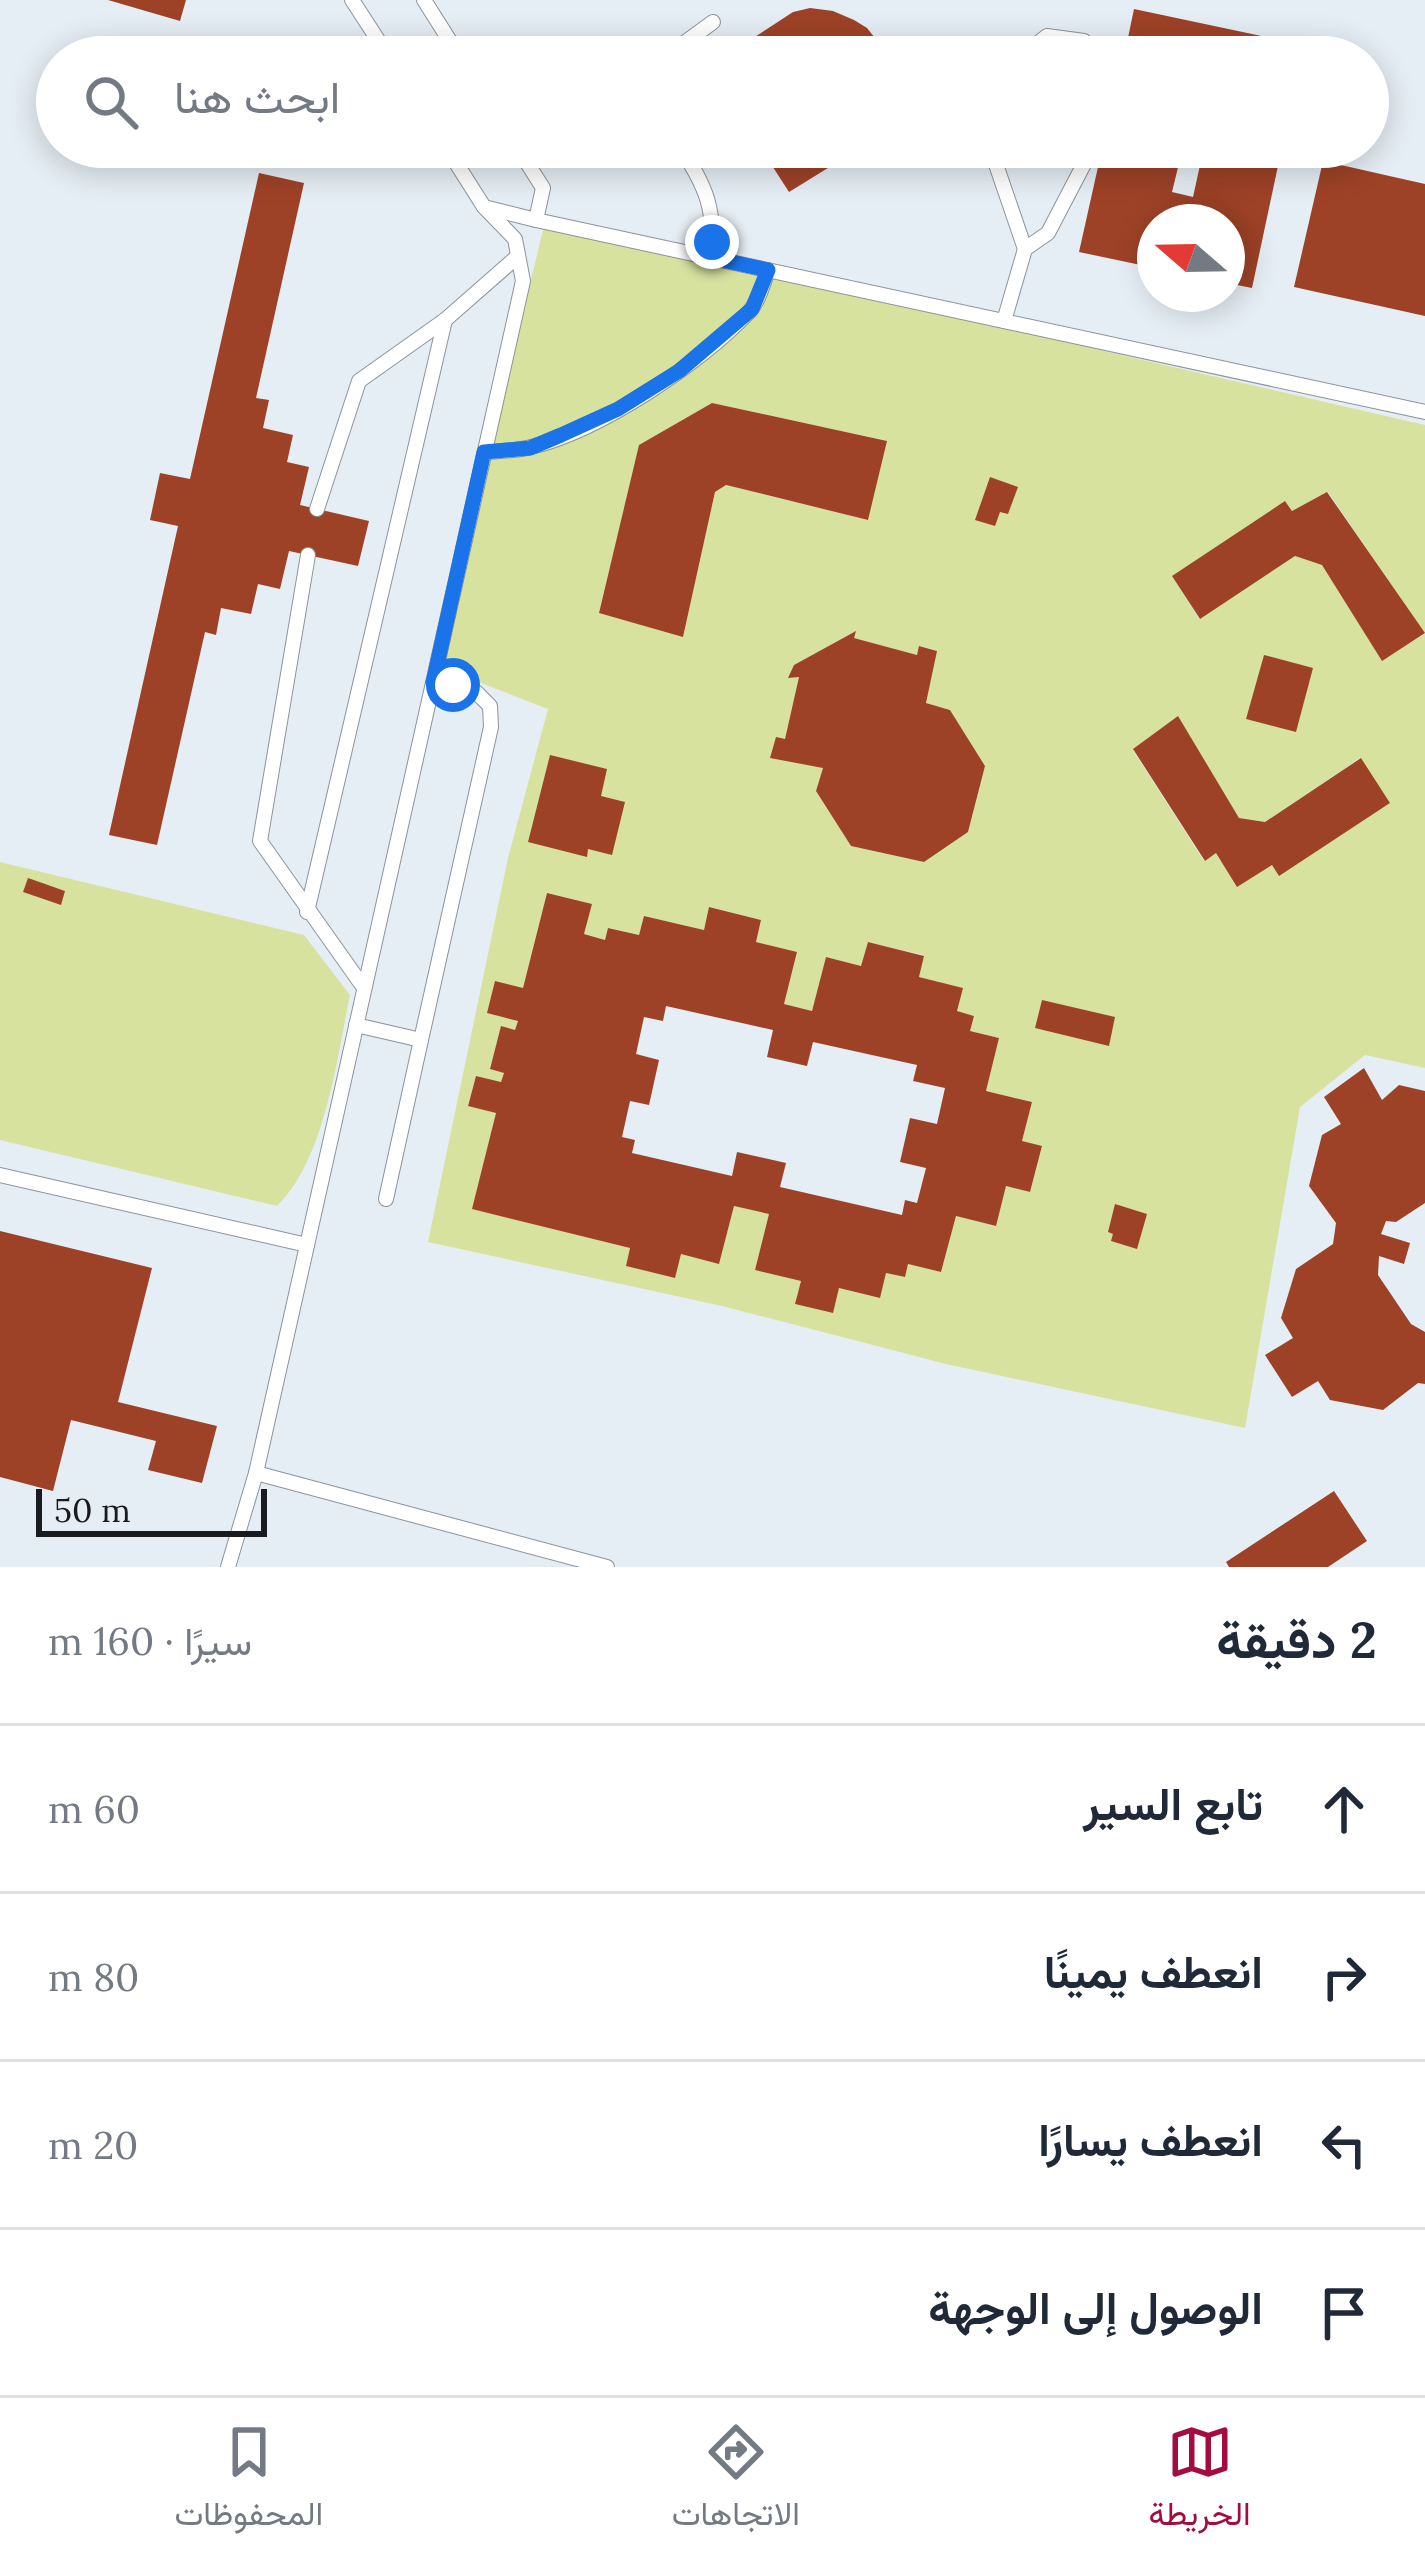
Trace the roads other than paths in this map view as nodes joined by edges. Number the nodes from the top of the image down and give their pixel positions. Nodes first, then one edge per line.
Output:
1 (352, 0) edge
2 (424, 0) edge
3 (713, 22) dead end
4 (375, 36) edge
5 (447, 36) edge
6 (694, 36) edge
7 (459, 168) edge
8 (531, 168) edge
9 (692, 168) edge
10 (997, 168) edge
11 (1082, 168) edge
12 (484, 207) junction
13 (536, 220) junction
14 (1025, 249) junction
15 (518, 256) junction
16 (708, 257) junction
17 (768, 270) junction
18 (445, 320) junction
19 (1004, 321) junction
20 (1425, 412) edge
21 (484, 452) junction
22 (317, 509) dead end
23 (308, 555) dead end
24 (433, 683) junction
25 (307, 912) junction
26 (364, 988) junction
27 (356, 1025) junction
28 (421, 1040) junction
29 (0, 1175) edge
30 (386, 1199) dead end
31 (307, 1245) junction
32 (256, 1473) junction
33 (228, 1567) edge
34 (607, 1567) edge

1 - 4 lane
2 - 5 lane
3 - 6 lane
7 - 12 lane
8 - 13 lane
9 - 16 lane
10 - 14 lane
11 - 14 lane
12 - 13 lane
12 - 15 lane
13 - 16 lane
14 - 19 lane
15 - 18 lane
15 - 21 lane
16 - 17 lane
17 - 19 lane
17 - 21 lane
18 - 22 lane
18 - 25 lane
19 - 20 lane
21 - 24 lane
23 - 25 lane
24 - 26 lane
24 - 28 lane
25 - 26 lane
26 - 27 lane
27 - 28 lane
27 - 31 lane
28 - 30 lane
29 - 31 lane
31 - 32 lane
32 - 33 lane
32 - 34 lane

